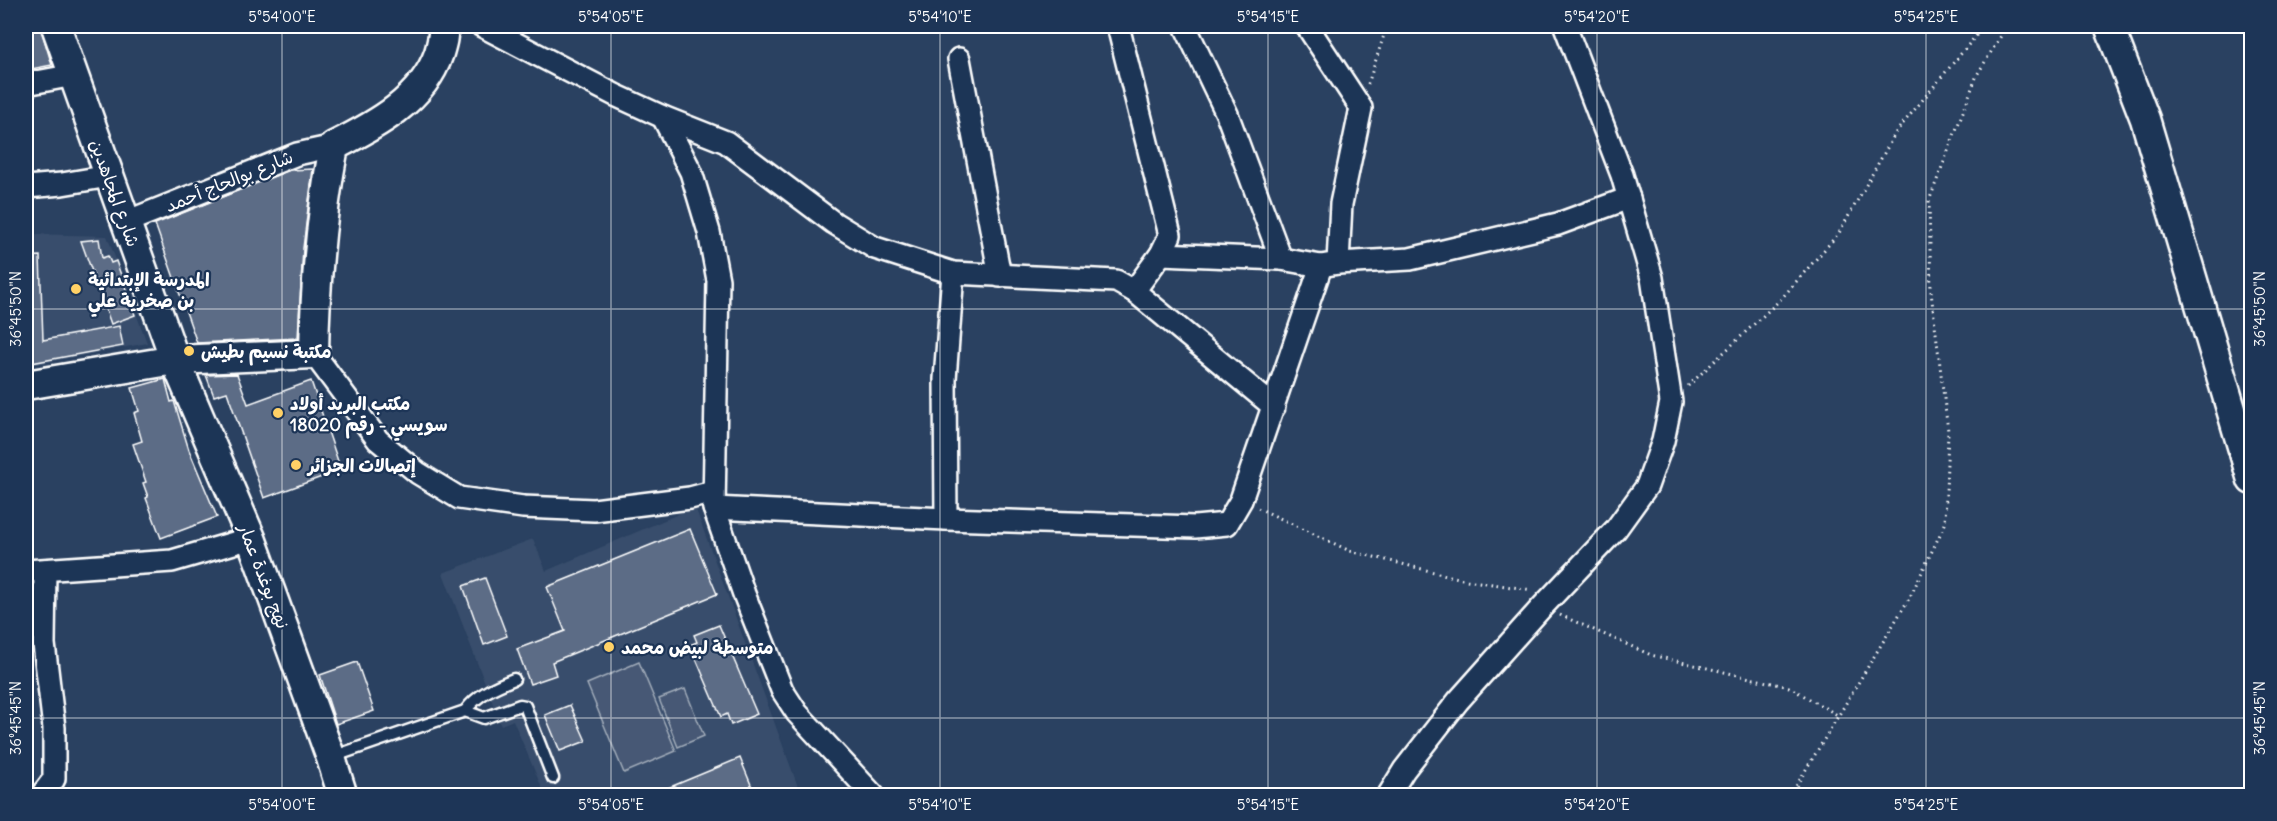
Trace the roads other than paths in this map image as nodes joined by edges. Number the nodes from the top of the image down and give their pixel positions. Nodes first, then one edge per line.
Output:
1 (56, 26) edge
2 (444, 26) edge
3 (482, 26) edge
4 (1118, 26) edge
5 (1185, 26) edge
6 (1307, 26) edge
7 (1565, 26) edge
8 (2109, 26) edge
9 (960, 59) dead end
10 (74, 75) junction
11 (26, 84) edge
12 (663, 117) junction
13 (334, 146) junction
14 (109, 176) junction
15 (26, 187) edge
16 (1629, 198) junction
17 (126, 222) junction
18 (1161, 254) junction
19 (1281, 259) junction
20 (1329, 265) junction
21 (953, 273) junction
22 (999, 276) junction
23 (1134, 291) junction
24 (314, 354) junction
25 (175, 360) junction
26 (26, 385) edge
27 (1274, 407) junction
28 (2252, 480) edge
29 (714, 500) junction
30 (946, 519) junction
31 (251, 538) junction
32 (35, 570) edge
33 (514, 679) dead end
34 (465, 711) junction
35 (331, 758) junction
36 (553, 778) dead end
37 (41, 795) edge
38 (343, 795) edge
39 (874, 795) edge
40 (1388, 795) edge

1 - 10 main road, شارع المجاهدين
2 - 13 main road
3 - 12 street
4 - 18 street
5 - 19 street
6 - 20 street
7 - 16 street
8 - 28 main road
9 - 22 street
10 - 11 street
10 - 14 main road, شارع المجاهدين
12 - 21 street
12 - 29 street
13 - 17 street, شارع بوالحاج أحمد
13 - 24 main road
14 - 15 street
14 - 17 main road, شارع المجاهدين
16 - 20 street
16 - 40 street
17 - 25 main road, شارع المجاهدين
18 - 19 street
18 - 23 street
19 - 20 street
20 - 27 street
21 - 22 street
21 - 30 street
22 - 23 street
23 - 27 street
24 - 25 main road
24 - 29 street
25 - 26 main road
25 - 31 main road, نهج بوغدة عمار
27 - 30 street
29 - 30 street
29 - 39 street
31 - 32 street
31 - 35 main road, نهج بوغدة عمار
32 - 37 street
33 - 34 lane
34 - 35 lane
34 - 36 lane
35 - 38 main road, نهج بوغدة عمار

